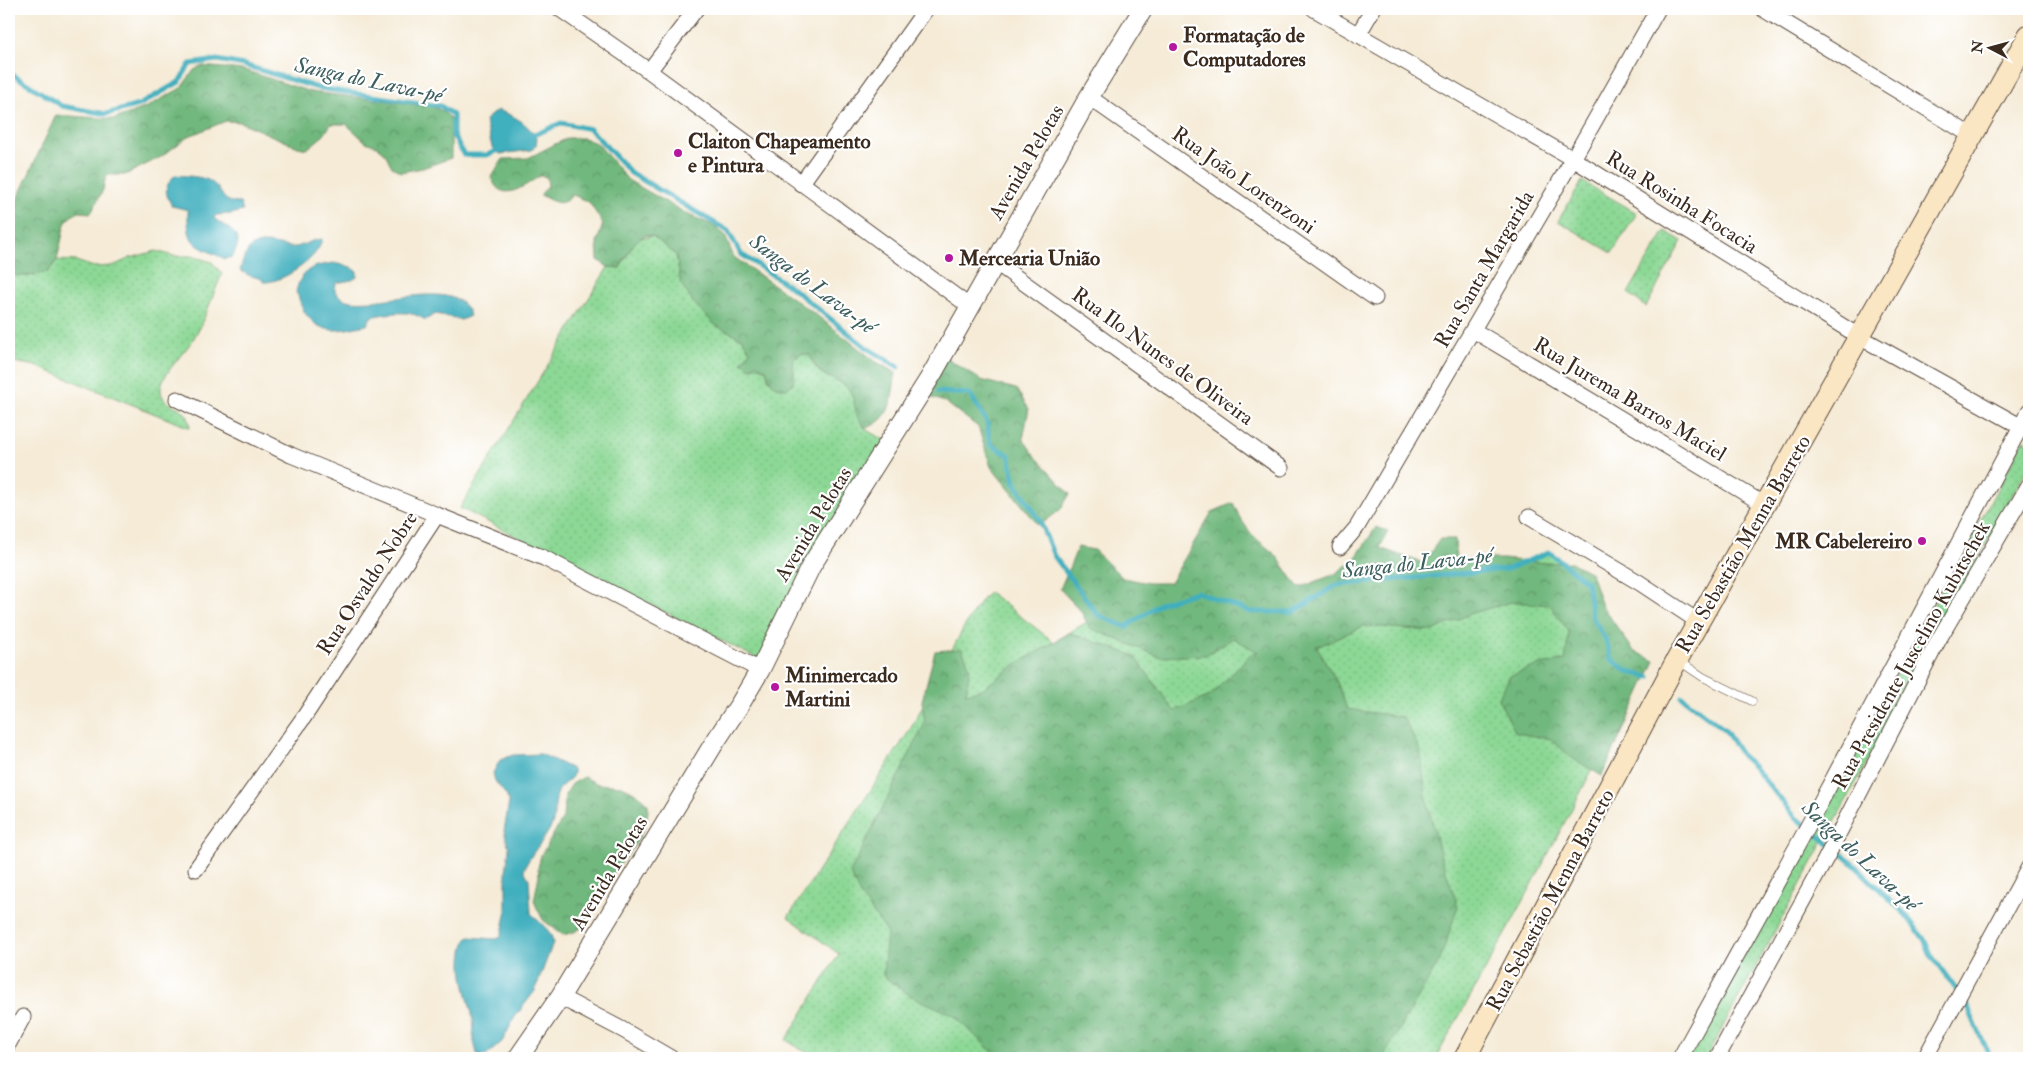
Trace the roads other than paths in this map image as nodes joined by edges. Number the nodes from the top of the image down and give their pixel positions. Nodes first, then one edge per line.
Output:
1 (560, 9) edge
2 (696, 9) edge
3 (926, 9) edge
4 (1143, 9) edge
5 (1314, 9) edge
6 (1373, 9) edge
7 (1658, 9) edge
8 (1763, 9) edge
9 (1358, 35) junction
10 (2029, 35) edge
11 (650, 71) junction
12 (1089, 97) junction
13 (1972, 136) junction
14 (1573, 159) junction
15 (801, 184) junction
16 (995, 262) junction
17 (1375, 298) dead end
18 (969, 306) junction
19 (1473, 330) junction
20 (1860, 337) junction
21 (177, 399) dead end
22 (2029, 411) edge
23 (2025, 428) edge
24 (1281, 468) dead end
25 (2029, 485) edge
26 (1765, 505) junction
27 (437, 515) junction
28 (1529, 516) dead end
29 (1340, 546) dead end
30 (1699, 622) junction
31 (1677, 660) junction
32 (760, 670) junction
33 (1752, 701) dead end
34 (2029, 867) edge
35 (196, 869) dead end
36 (560, 997) junction
37 (23, 1017) dead end
38 (9, 1043) edge
39 (518, 1058) edge
40 (671, 1058) edge
41 (1465, 1058) edge
42 (1680, 1058) edge
43 (1717, 1058) edge
44 (1925, 1058) edge

1 - 11 street
2 - 11 street
3 - 15 street
4 - 12 street, Avenida Pelotas
5 - 9 street, Rua Rosinha Focacia
6 - 9 street
7 - 14 street, Rua Santa Margarida
8 - 13 street
9 - 14 street, Rua Rosinha Focacia
10 - 13 main road, Rua Sebastião Menna Barreto
11 - 15 street
12 - 16 street, Avenida Pelotas
12 - 17 street, Rua João Lorenzoni
13 - 20 main road, Rua Sebastião Menna Barreto
14 - 19 street, Rua Santa Margarida
14 - 20 street, Rua Rosinha Focacia
15 - 18 street
16 - 18 street, Avenida Pelotas
16 - 24 street, Rua Ilo Nunes de Oliveira
18 - 32 street, Avenida Pelotas
19 - 26 street, Rua Jurema Barros Maciel
19 - 29 street, Rua Santa Margarida
20 - 23 street, Rua Rosinha Focacia
20 - 26 main road, Rua Sebastião Menna Barreto
21 - 27 street
22 - 23 street, Rua Presidente Juscelino Kubitschek
23 - 42 street, Rua Presidente Juscelino Kubitschek
25 - 43 street, Rua Presidente Juscelino Kubitschek
26 - 30 main road, Rua Sebastião Menna Barreto
27 - 32 street, Rua Osvaldo Nobre
27 - 35 street, Rua Osvaldo Nobre
28 - 30 street
30 - 31 main road, Rua Sebastião Menna Barreto
31 - 33 lane
31 - 41 main road, Rua Sebastião Menna Barreto
32 - 36 street, Avenida Pelotas
34 - 44 street
36 - 39 street, Avenida Pelotas
36 - 40 street
37 - 38 street

